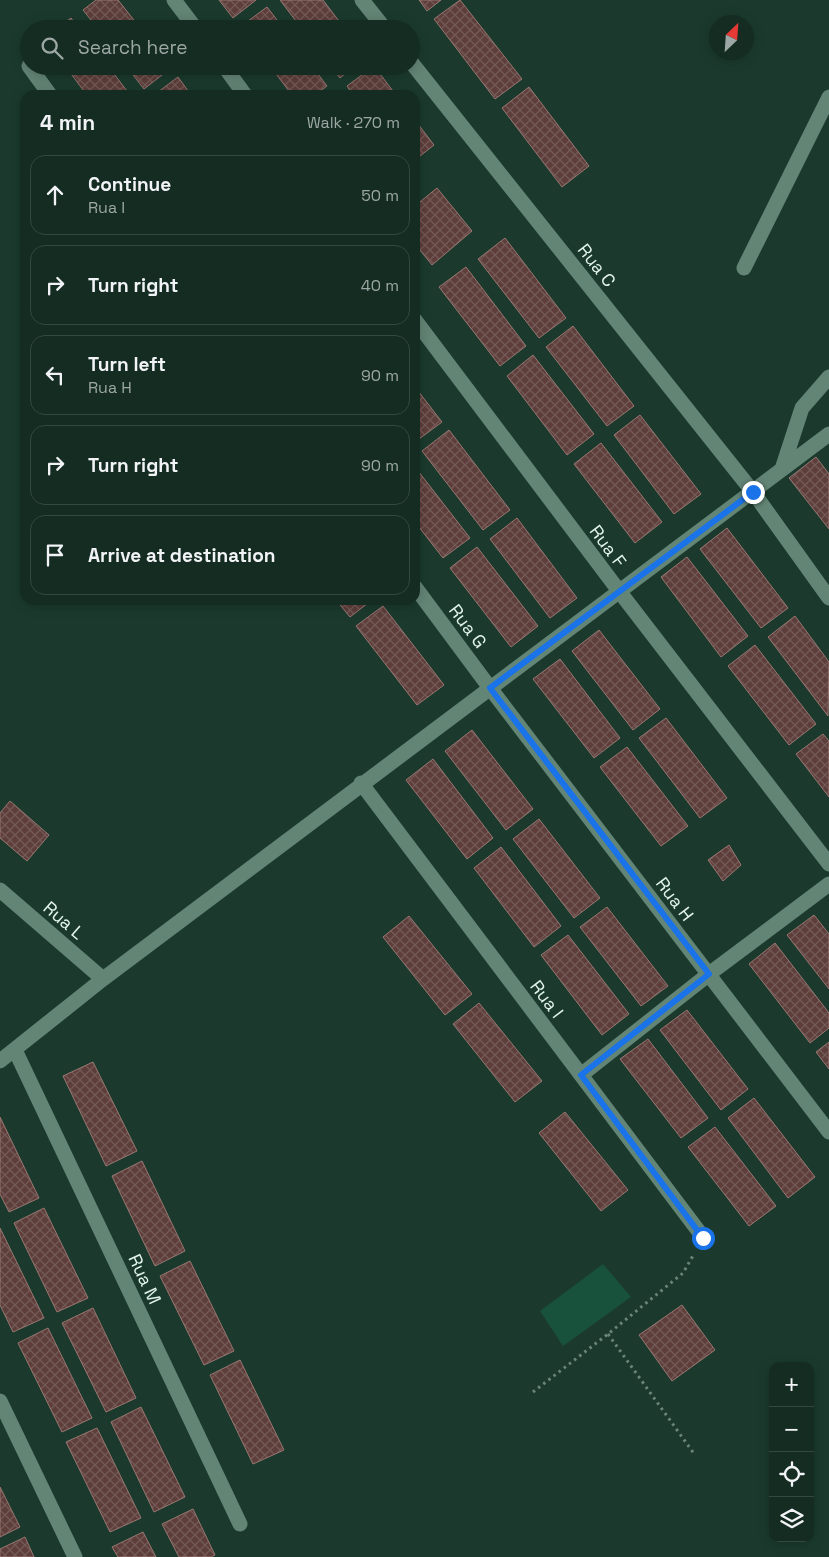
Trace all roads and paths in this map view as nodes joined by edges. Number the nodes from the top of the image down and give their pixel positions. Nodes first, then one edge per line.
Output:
1 (174, 0) edge
2 (362, 0) edge
3 (189, 20) edge
4 (378, 20) edge
5 (420, 73) edge
6 (35, 75) edge
7 (231, 75) edge
8 (46, 90) edge
9 (242, 90) edge
10 (829, 97) edge
11 (744, 268) dead end
12 (420, 327) edge
13 (829, 377) edge
14 (829, 434) edge
15 (782, 469) junction
16 (753, 492) junction
17 (619, 592) junction
18 (420, 594) edge
19 (829, 598) edge
20 (490, 688) junction
21 (361, 784) junction
22 (829, 864) edge
23 (829, 884) edge
24 (0, 890) edge
25 (709, 974) junction
26 (103, 979) junction
27 (15, 1050) junction
28 (0, 1061) edge
29 (581, 1075) junction
30 (829, 1132) edge
31 (703, 1238) joint
32 (608, 1334) junction
33 (533, 1392) dead end
34 (0, 1401) edge
35 (695, 1456) dead end
36 (240, 1524) dead end
37 (75, 1557) edge

1 - 3 street
2 - 4 street
5 - 16 street, Rua C
6 - 8 street
7 - 9 street
10 - 11 street
12 - 17 street, Rua F
13 - 15 street
14 - 15 street
15 - 16 street
16 - 17 street
16 - 19 street, Rua C
17 - 20 street
17 - 22 street, Rua F
18 - 20 street, Rua G
20 - 21 street
20 - 25 street, Rua H
21 - 26 street
21 - 29 street, Rua I
23 - 25 street
24 - 26 street, Rua L
25 - 29 street
25 - 30 street, Rua H
26 - 27 street
27 - 28 street
27 - 36 street, Rua M
29 - 31 street, Rua I
31 - 32 path
32 - 33 path
32 - 35 path
34 - 37 street

